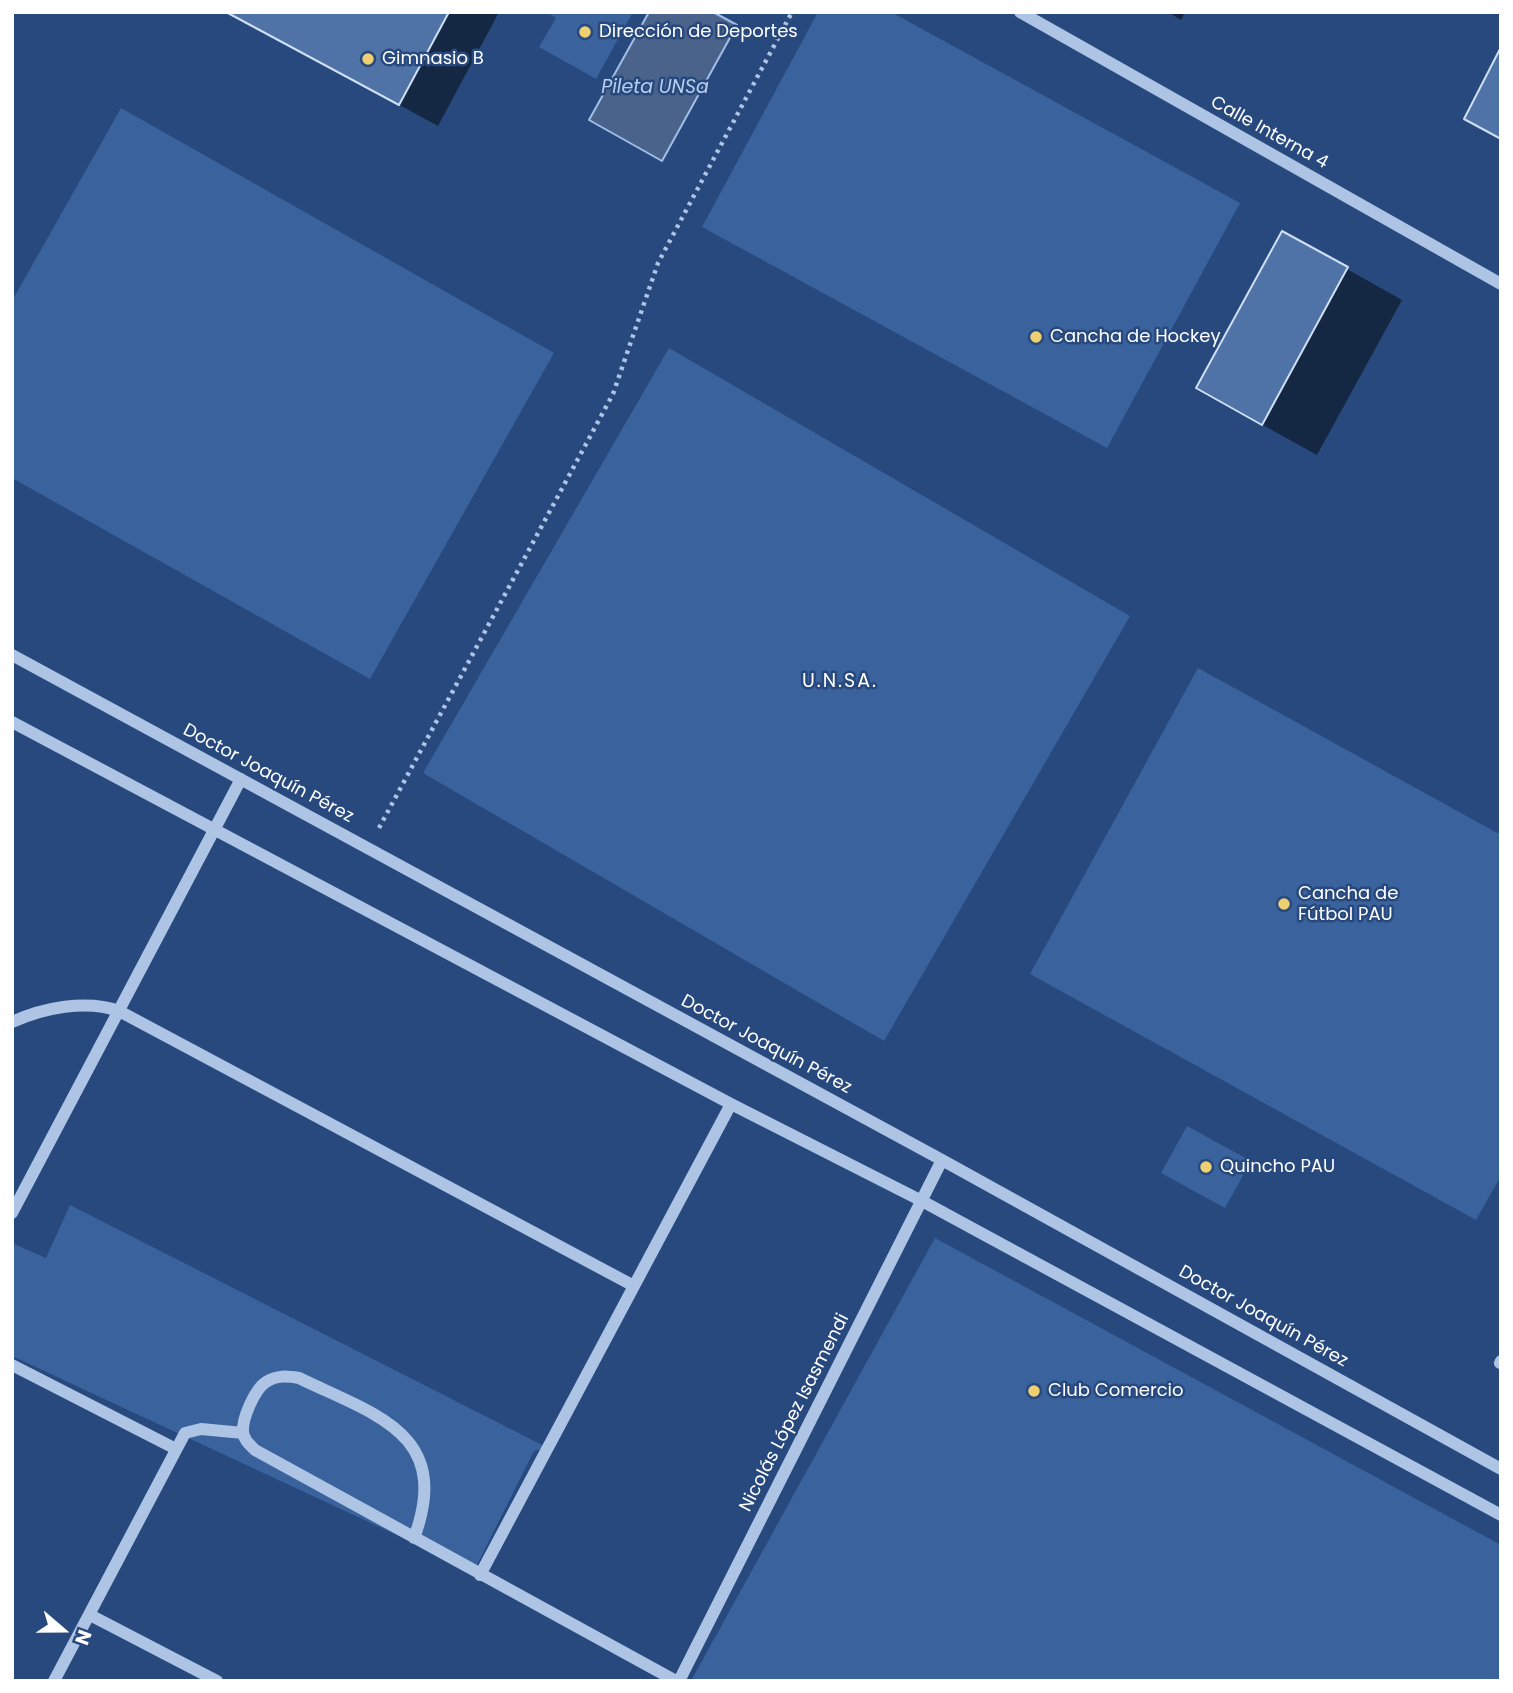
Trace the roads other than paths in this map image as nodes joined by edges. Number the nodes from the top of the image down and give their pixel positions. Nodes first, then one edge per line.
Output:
1 (1020, 12) edge
2 (1501, 284) edge
3 (12, 655) edge
4 (12, 722) edge
5 (242, 779) junction
6 (214, 832) junction
7 (119, 1011) junction
8 (12, 1022) edge
9 (731, 1104) junction
10 (942, 1160) junction
11 (922, 1201) junction
12 (12, 1213) edge
13 (634, 1286) junction
14 (12, 1365) edge
15 (243, 1433) junction
16 (176, 1449) junction
17 (1501, 1468) edge
18 (1501, 1515) edge
19 (414, 1538) junction
20 (481, 1575) junction
21 (90, 1615) junction
22 (54, 1681) edge
23 (217, 1681) edge
24 (677, 1681) edge

1 - 2 street, Calle Interna 4
3 - 5 street, Doctor Joaquín Pérez
4 - 6 street
5 - 6 street
5 - 10 street, Doctor Joaquín Pérez
6 - 7 street
6 - 9 street
7 - 8 street
7 - 12 street
7 - 13 street
9 - 11 street
9 - 13 street
10 - 11 street, Nicolás López Isasmendi
10 - 17 street, Doctor Joaquín Pérez
11 - 18 street
11 - 24 street, Nicolás López Isasmendi
13 - 20 street
14 - 16 street
15 - 16 street
15 - 19 street
15 - 19 street
16 - 21 street
19 - 20 street
20 - 24 street
21 - 22 street
21 - 23 street

